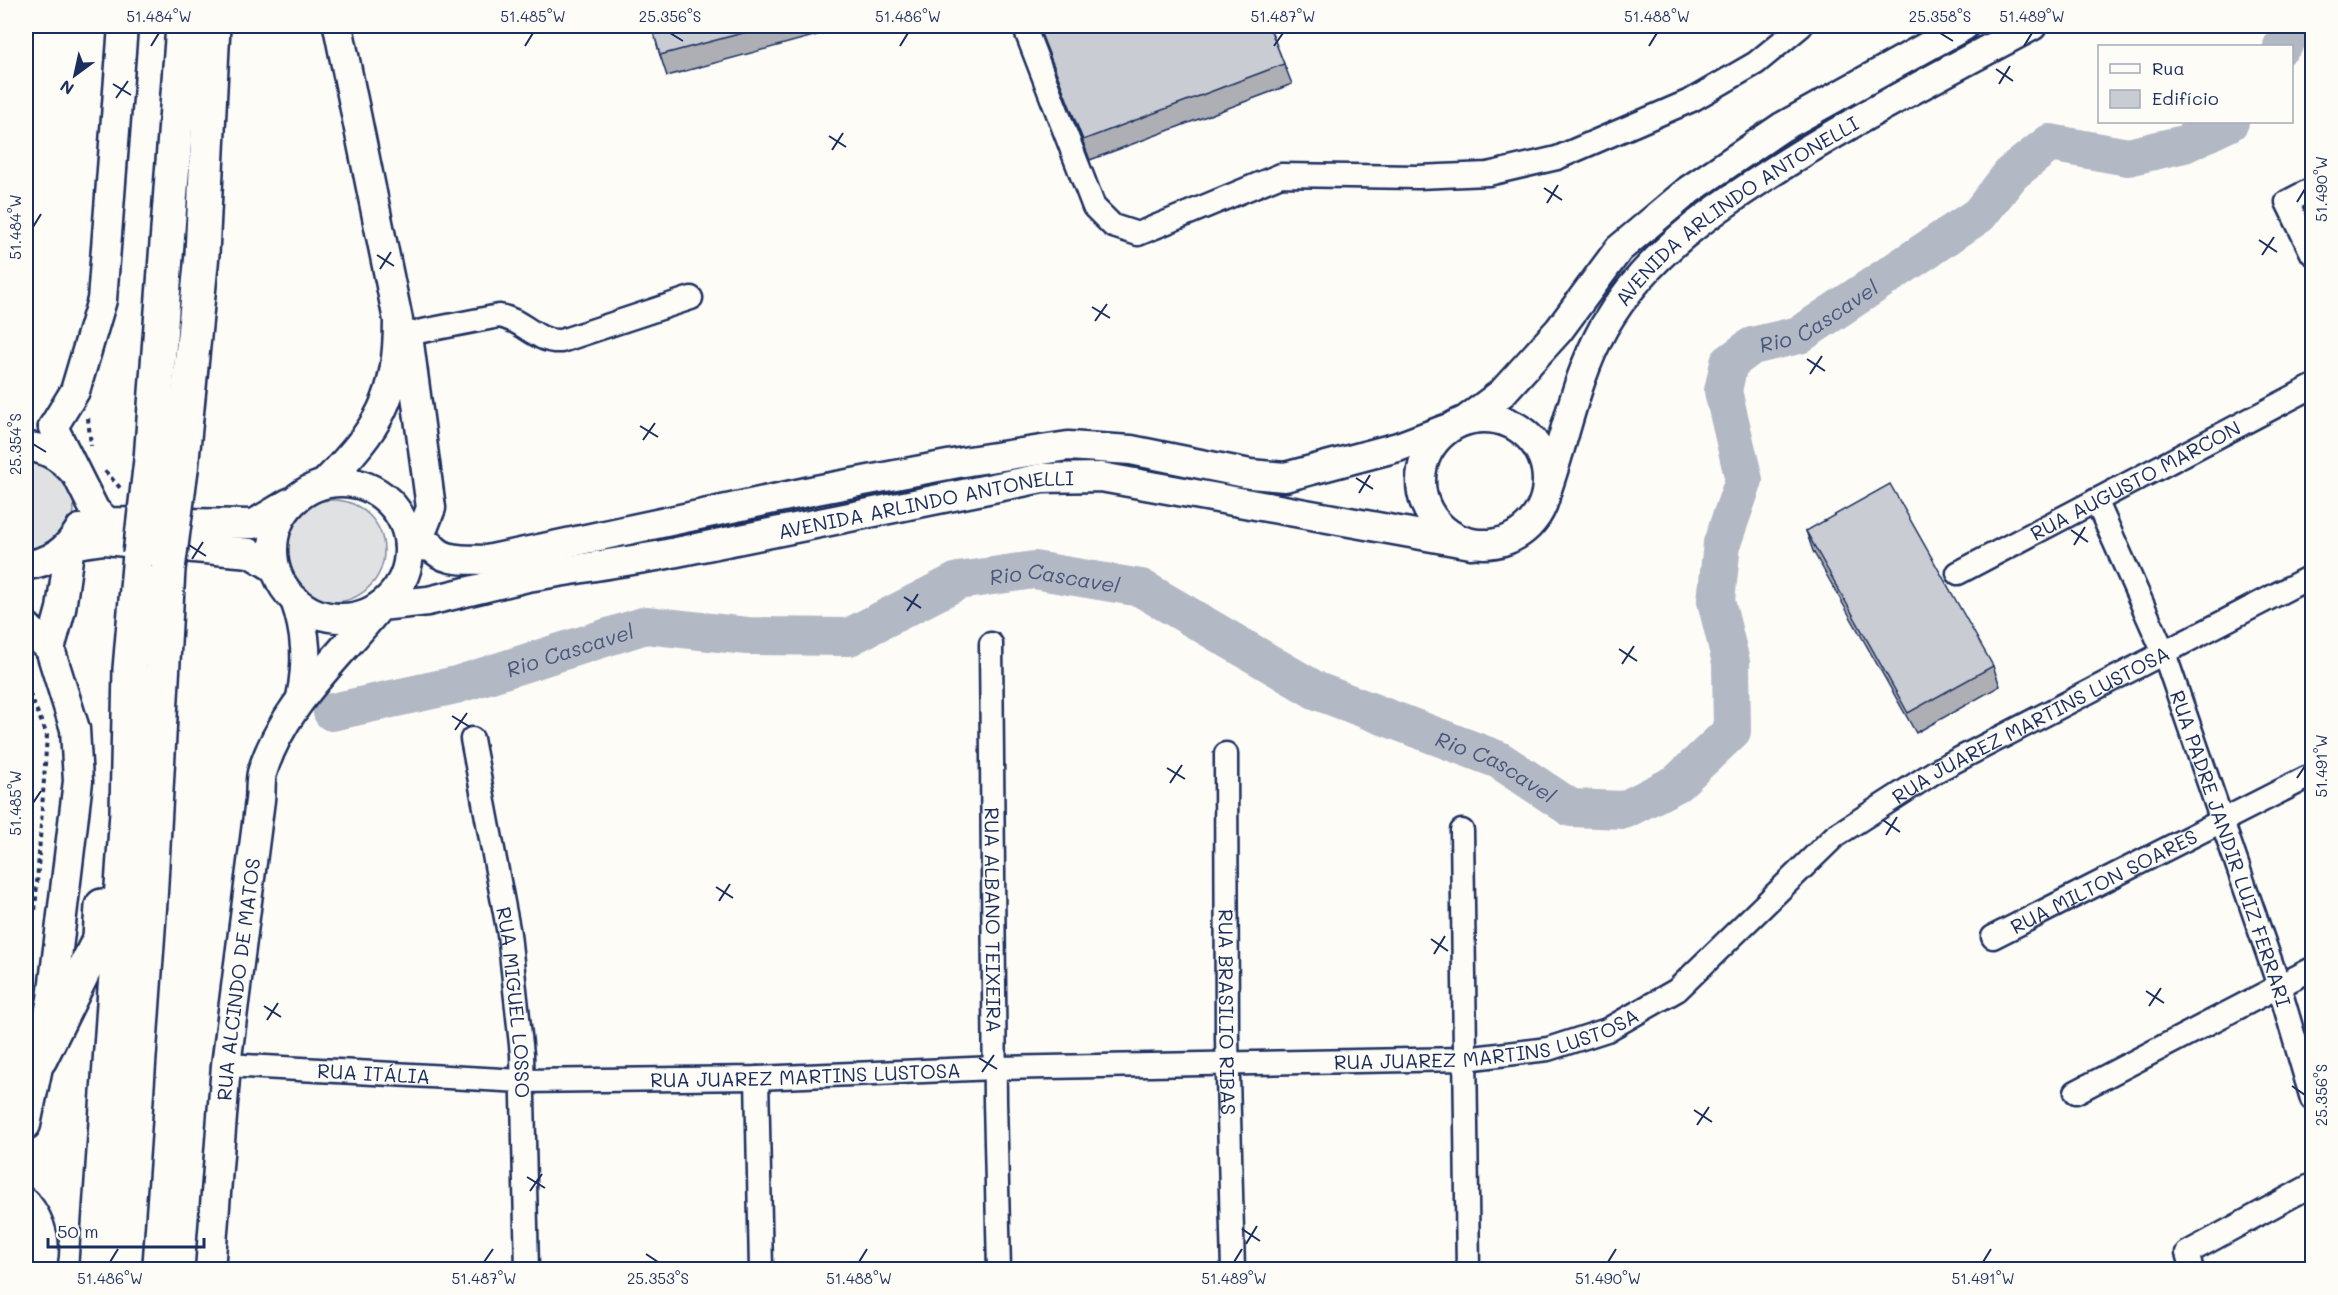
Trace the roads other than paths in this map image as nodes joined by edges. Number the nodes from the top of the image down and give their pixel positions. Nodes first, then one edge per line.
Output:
1 (123, 26) edge
2 (183, 26) edge
3 (213, 26) edge
4 (237, 26) edge
5 (338, 26) edge
6 (1024, 26) edge
7 (1801, 26) edge
8 (1964, 26) edge
9 (2032, 26) edge
10 (2313, 189) edge
11 (2313, 253) edge
12 (202, 254) junction
13 (691, 298) dead end
14 (402, 327) junction
15 (2313, 387) edge
16 (1456, 425) junction
17 (53, 427) junction
18 (26, 440) edge
19 (26, 447) edge
20 (166, 465) junction
21 (74, 473) junction
22 (325, 483) junction
23 (1547, 489) junction
24 (294, 500) junction
25 (2096, 500) junction
26 (1472, 544) junction
27 (70, 545) junction
28 (409, 545) junction
29 (26, 565) edge
30 (275, 568) junction
31 (1958, 573) dead end
32 (2313, 576) edge
33 (295, 600) junction
34 (380, 606) junction
35 (26, 626) edge
36 (991, 644) dead end
37 (50, 649) junction
38 (2164, 652) junction
39 (130, 669) junction
40 (301, 698) junction
41 (472, 739) dead end
42 (1226, 754) dead end
43 (2313, 776) edge
44 (2223, 821) junction
45 (1462, 831) dead end
46 (1993, 937) dead end
47 (2313, 969) edge
48 (2279, 986) junction
49 (33, 1045) edge
50 (1465, 1059) junction
51 (1229, 1064) junction
52 (226, 1065) junction
53 (995, 1068) junction
54 (757, 1077) junction
55 (524, 1081) junction
56 (2076, 1092) dead end
57 (26, 1093) edge
58 (2313, 1099) edge
59 (26, 1125) edge
60 (2313, 1185) edge
61 (26, 1202) edge
62 (2190, 1261) edge
63 (40, 1269) edge
64 (96, 1269) edge
65 (124, 1269) edge
66 (210, 1269) edge
67 (527, 1269) edge
68 (762, 1269) edge
69 (999, 1269) edge
70 (1233, 1269) edge
71 (1468, 1269) edge

1 - 17 main road
2 - 20 highway
3 - 12 highway
4 - 12 highway
5 - 14 main road
6 - 7 street
8 - 16 main road, AVENIDA ARLINDO ANTONELLI
9 - 23 main road, AVENIDA ARLINDO ANTONELLI
10 - 11 street
12 - 20 highway
13 - 14 street
14 - 22 main road
14 - 28 main road
15 - 25 street, RUA AUGUSTO MARCON
16 - 23 main road, AVENIDA ARLINDO ANTONELLI
16 - 26 main road, AVENIDA ARLINDO ANTONELLI
16 - 28 main road, AVENIDA ARLINDO ANTONELLI
17 - 18 main road
17 - 21 main road
19 - 21 main road
20 - 39 highway, bridge
20 - 65 highway, bridge
21 - 24 main road
21 - 27 main road
22 - 24 main road
22 - 28 main road
23 - 26 main road, AVENIDA ARLINDO ANTONELLI
24 - 30 main road
25 - 31 street, RUA AUGUSTO MARCON
25 - 38 street, RUA PADRE JANDIR LUIZ FERRARI
26 - 34 main road, AVENIDA ARLINDO ANTONELLI
27 - 29 main road
27 - 30 main road
27 - 37 main road
28 - 34 main road
30 - 33 main road
32 - 38 street, RUA JUAREZ MARTINS LUSTOSA
33 - 34 main road
33 - 40 main road, RUA ALCINDO DE MATOS
34 - 40 main road, RUA ALCINDO DE MATOS
35 - 37 main road
36 - 53 street, RUA ALBANO TEIXEIRA
37 - 49 main road
38 - 44 street, RUA PADRE JANDIR LUIZ FERRARI
38 - 50 street, RUA JUAREZ MARTINS LUSTOSA
39 - 49 highway
39 - 64 highway
40 - 52 main road, RUA ALCINDO DE MATOS
41 - 55 street, RUA MIGUEL LOSSO
42 - 51 street, RUA BRASILIO RIBAS
43 - 44 street, RUA MILTON SOARES
44 - 46 street, RUA MILTON SOARES
44 - 48 street, RUA PADRE JANDIR LUIZ FERRARI
45 - 50 street
47 - 48 street
48 - 56 street
48 - 58 street, RUA PADRE JANDIR LUIZ FERRARI
49 - 57 main road
49 - 59 main road
50 - 51 street, RUA JUAREZ MARTINS LUSTOSA
50 - 71 street
51 - 53 street, RUA JUAREZ MARTINS LUSTOSA
51 - 70 street, RUA BRASILIO RIBAS
52 - 55 street, RUA ITÁLIA
52 - 66 main road, RUA ALCINDO DE MATOS
53 - 54 street, RUA JUAREZ MARTINS LUSTOSA
53 - 69 street, RUA ALBANO TEIXEIRA
54 - 55 street, RUA JUAREZ MARTINS LUSTOSA
54 - 68 street
55 - 67 street, RUA MIGUEL LOSSO
60 - 62 street
61 - 63 main road

